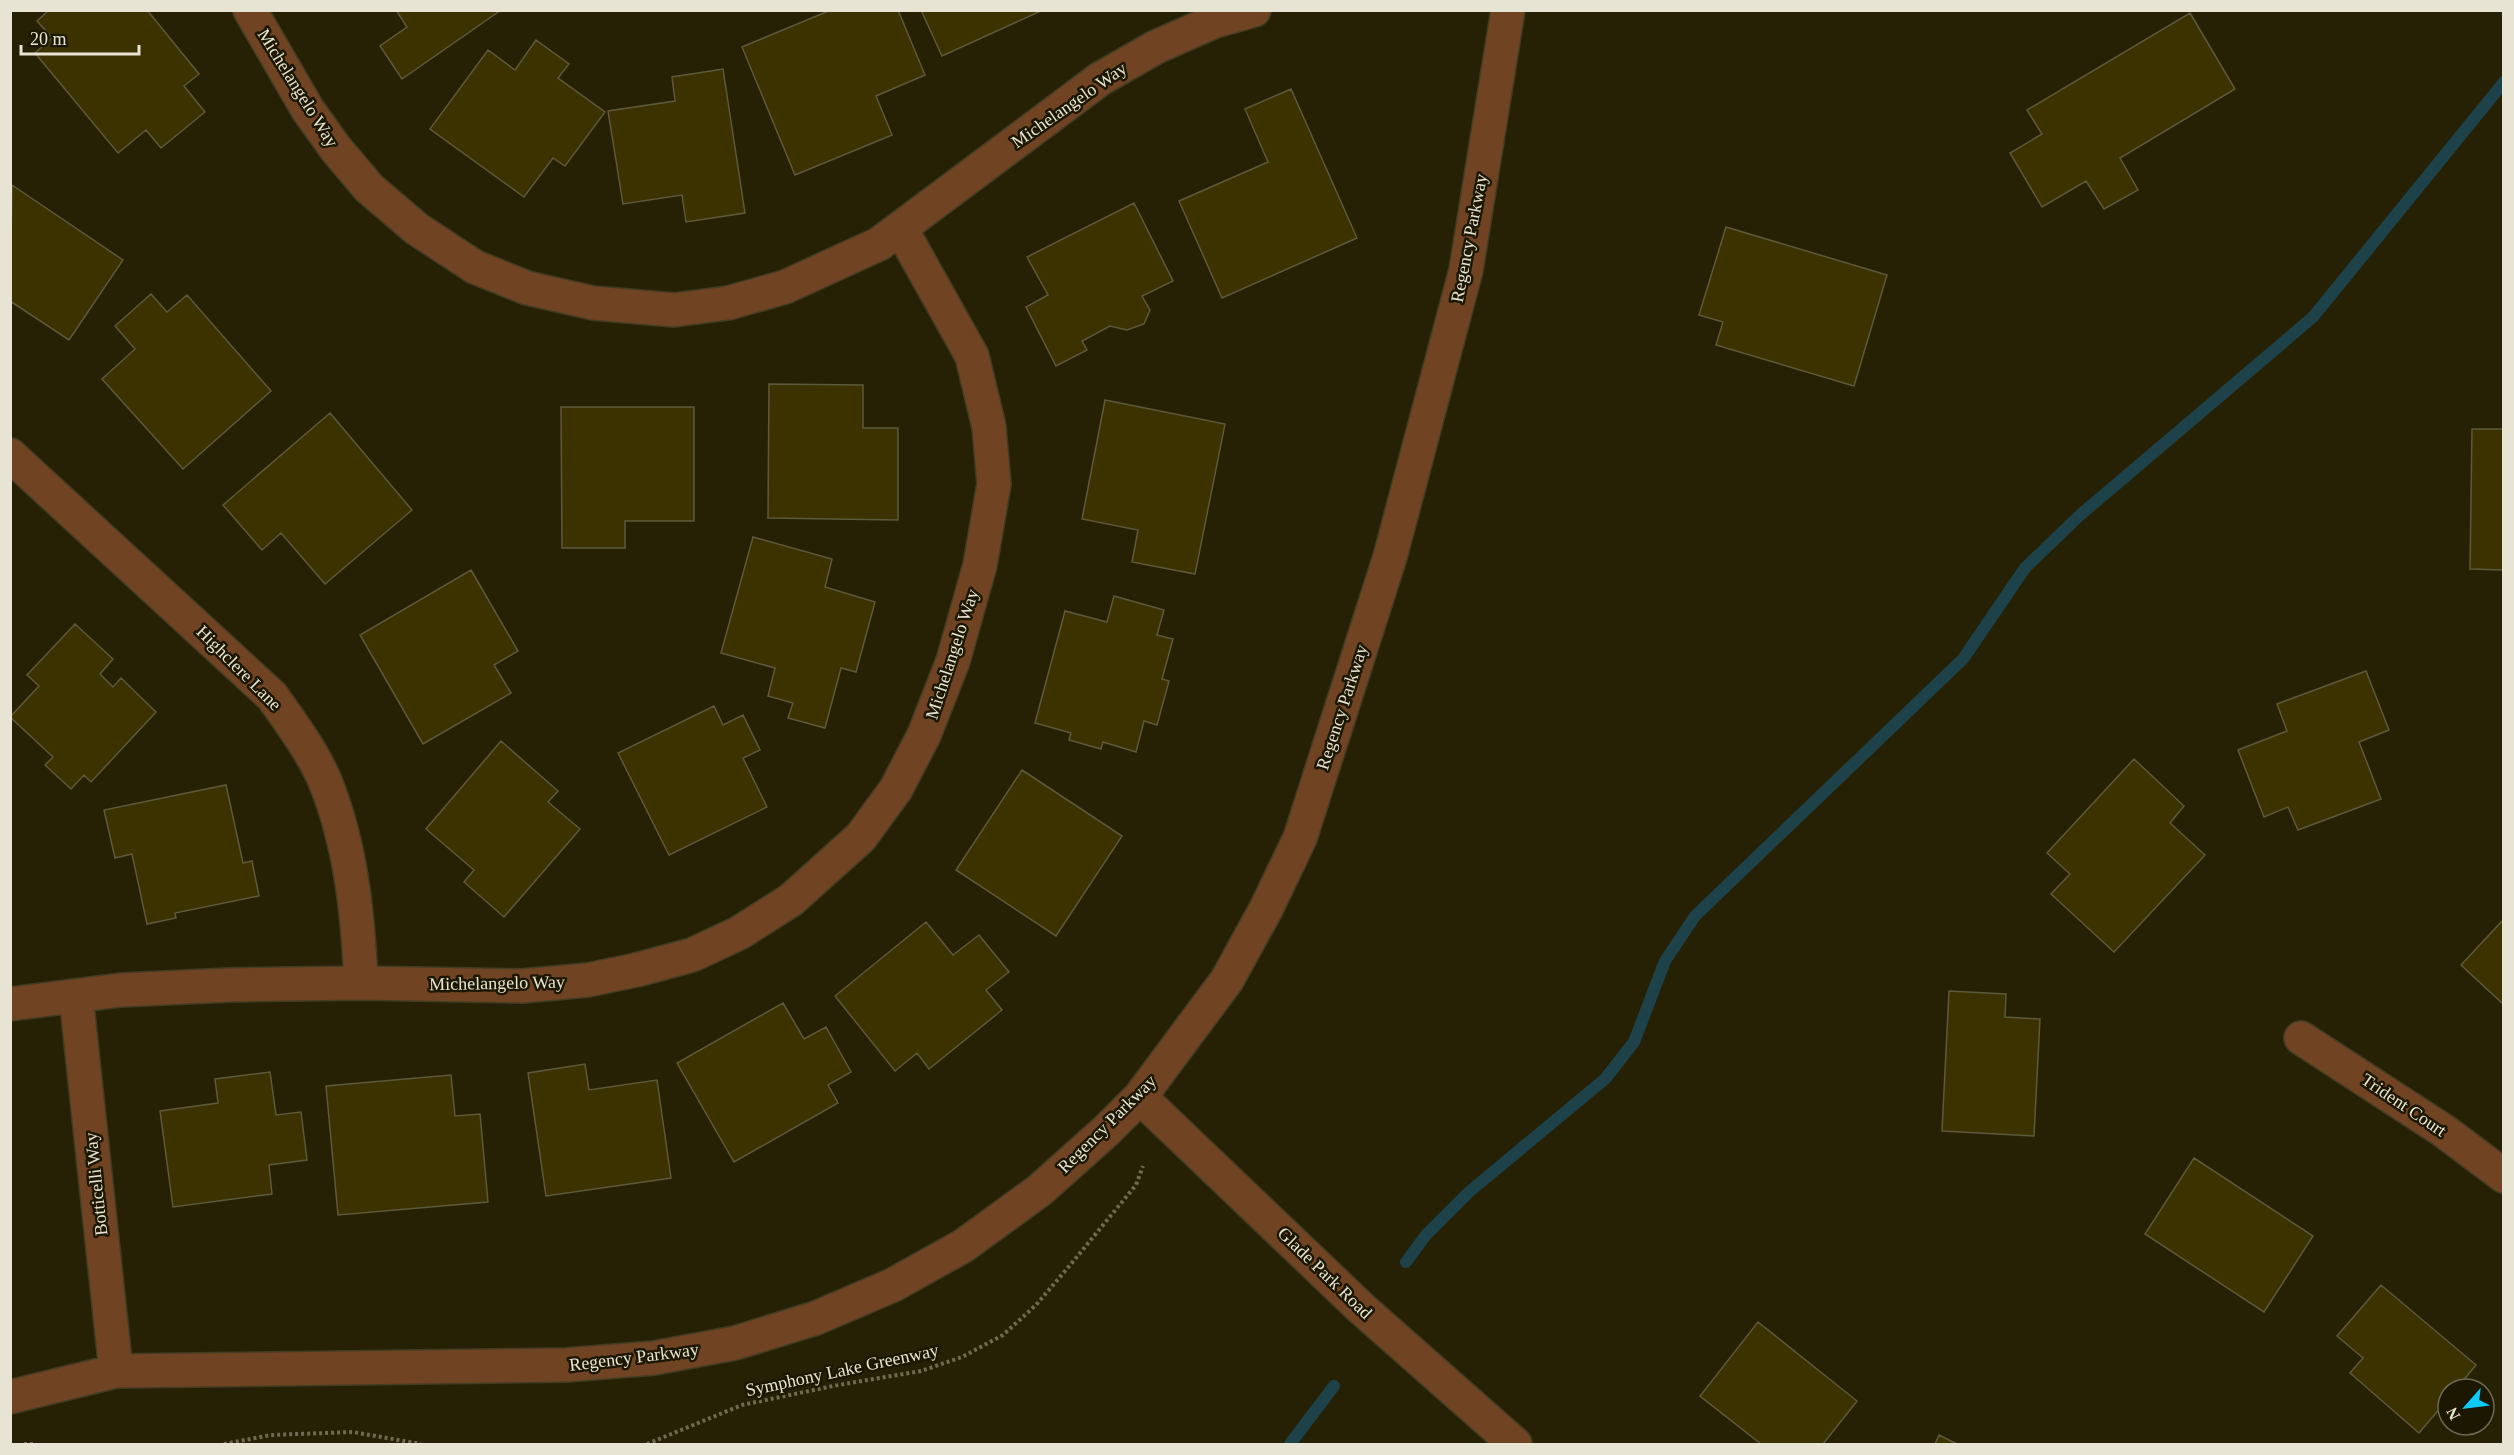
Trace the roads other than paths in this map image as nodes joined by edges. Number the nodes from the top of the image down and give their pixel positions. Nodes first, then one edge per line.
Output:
1 (250, 10) edge
2 (1254, 10) edge
3 (1508, 10) edge
4 (901, 228) junction
5 (10, 454) edge
6 (361, 983) junction
7 (76, 996) junction
8 (10, 1004) edge
9 (2301, 1038) dead end
10 (1140, 1097) junction
11 (2504, 1176) edge
12 (116, 1371) junction
13 (10, 1397) edge
14 (1515, 1444) edge

1 - 4 street, Michelangelo Way
2 - 4 street, Michelangelo Way
3 - 10 street, Regency Parkway
4 - 6 street, Michelangelo Way
5 - 6 street, Highclere Lane
6 - 7 street, Michelangelo Way
7 - 8 street, Michelangelo Way
7 - 12 street, Botticelli Way
9 - 11 street, Trident Court
10 - 12 street, Regency Parkway
10 - 14 street, Glade Park Road
12 - 13 street, Regency Parkway

